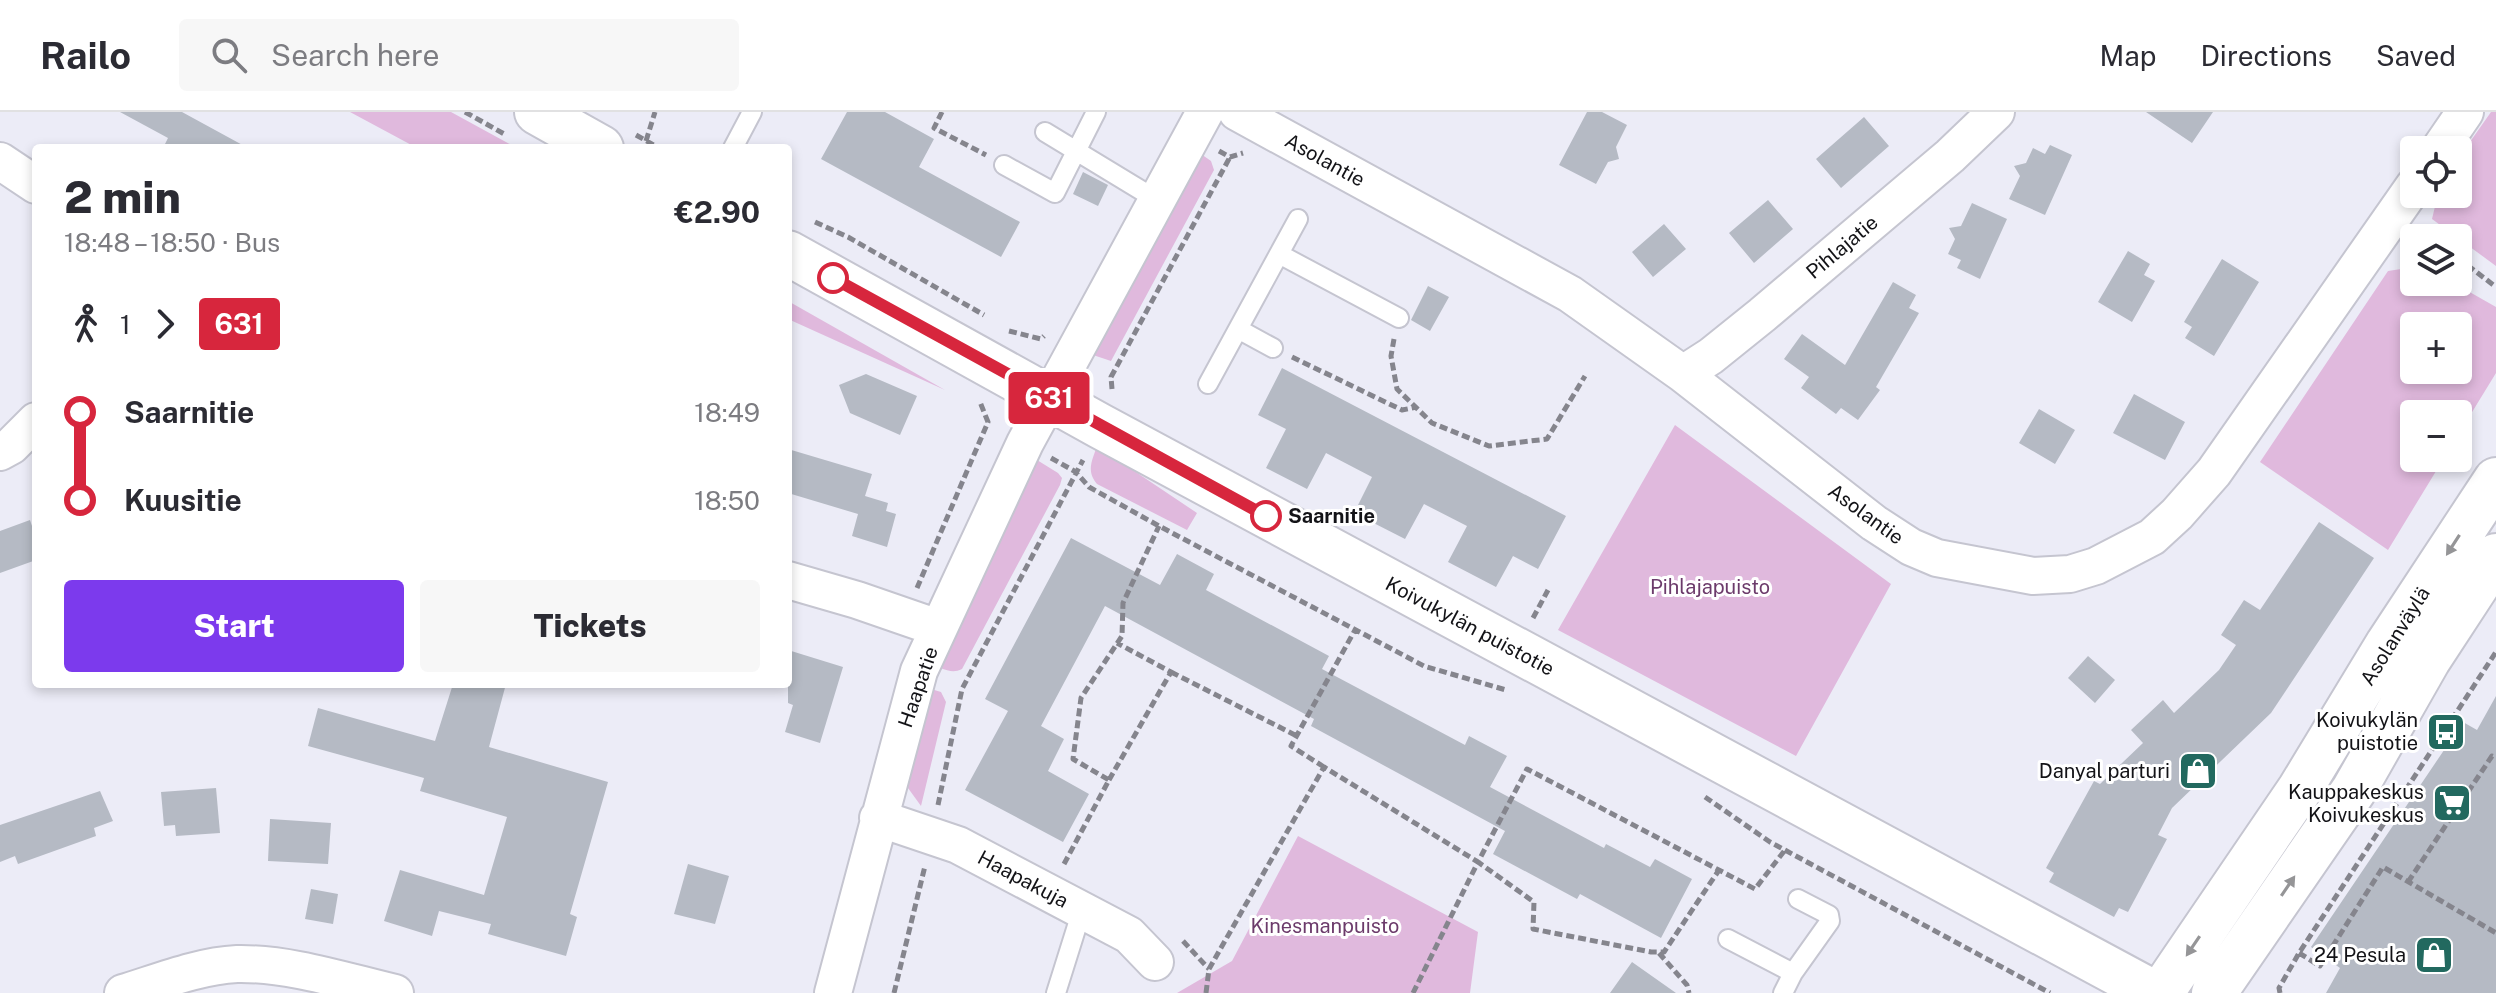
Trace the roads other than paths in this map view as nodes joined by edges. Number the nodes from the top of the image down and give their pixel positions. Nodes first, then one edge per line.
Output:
1 (752, 112) edge
2 (1096, 112) edge
3 (1237, 112) edge
4 (1996, 112) edge
5 (2465, 112) edge
6 (1199, 124) edge
7 (528, 127) edge
8 (1045, 132) dead end
9 (2449, 136) edge
10 (587, 144) edge
11 (735, 144) edge
12 (1076, 151) junction
13 (0, 161) edge
14 (1004, 165) road end
15 (32, 182) edge
16 (1157, 200) junction
17 (2400, 206) edge
18 (1298, 219) dead end
19 (800, 237) edge
20 (1279, 254) junction
21 (1399, 318) road end
22 (1238, 329) junction
23 (1273, 348) road end
24 (1683, 374) junction
25 (1208, 384) dead end
26 (1048, 397) junction
27 (32, 425) edge
28 (0, 452) edge
29 (2496, 480) edge
30 (2496, 556) edge
31 (792, 581) edge
32 (938, 628) junction
33 (878, 818) junction
34 (1798, 899) dead end
35 (1082, 910) junction
36 (1728, 939) dead end
37 (1155, 962) dead end
38 (1793, 973) junction
39 (123, 993) edge
40 (395, 993) edge
41 (833, 993) edge
42 (1056, 993) edge
43 (1783, 993) edge
44 (2154, 993) edge
45 (2161, 993) edge
46 (2214, 993) edge

1 - 11 lane
2 - 12 lane
3 - 24 street, Asolantie
4 - 24 street, Pihlajatie
5 - 9 street
6 - 16 street, Haapatie
7 - 10 street
8 - 12 lane
12 - 14 lane
12 - 16 lane
13 - 15 street
16 - 26 street, Haapatie
17 - 24 street, Asolantie
18 - 20 lane
19 - 26 street, Koivukylän puistotie
20 - 21 lane
20 - 22 lane
22 - 23 lane
22 - 25 lane
26 - 32 street, Haapatie
26 - 44 street, Koivukylän puistotie
27 - 28 street
29 -> 45 street, Asolanväylä
46 -> 30 street, Asolanväylä
31 - 32 street
32 - 33 street, Haapatie
33 - 35 street, Haapakuja
33 - 41 street, Haapatie
34 - 38 lane
35 - 37 street, Haapakuja
35 - 42 lane
36 - 38 lane
38 - 43 lane
39 - 40 street

